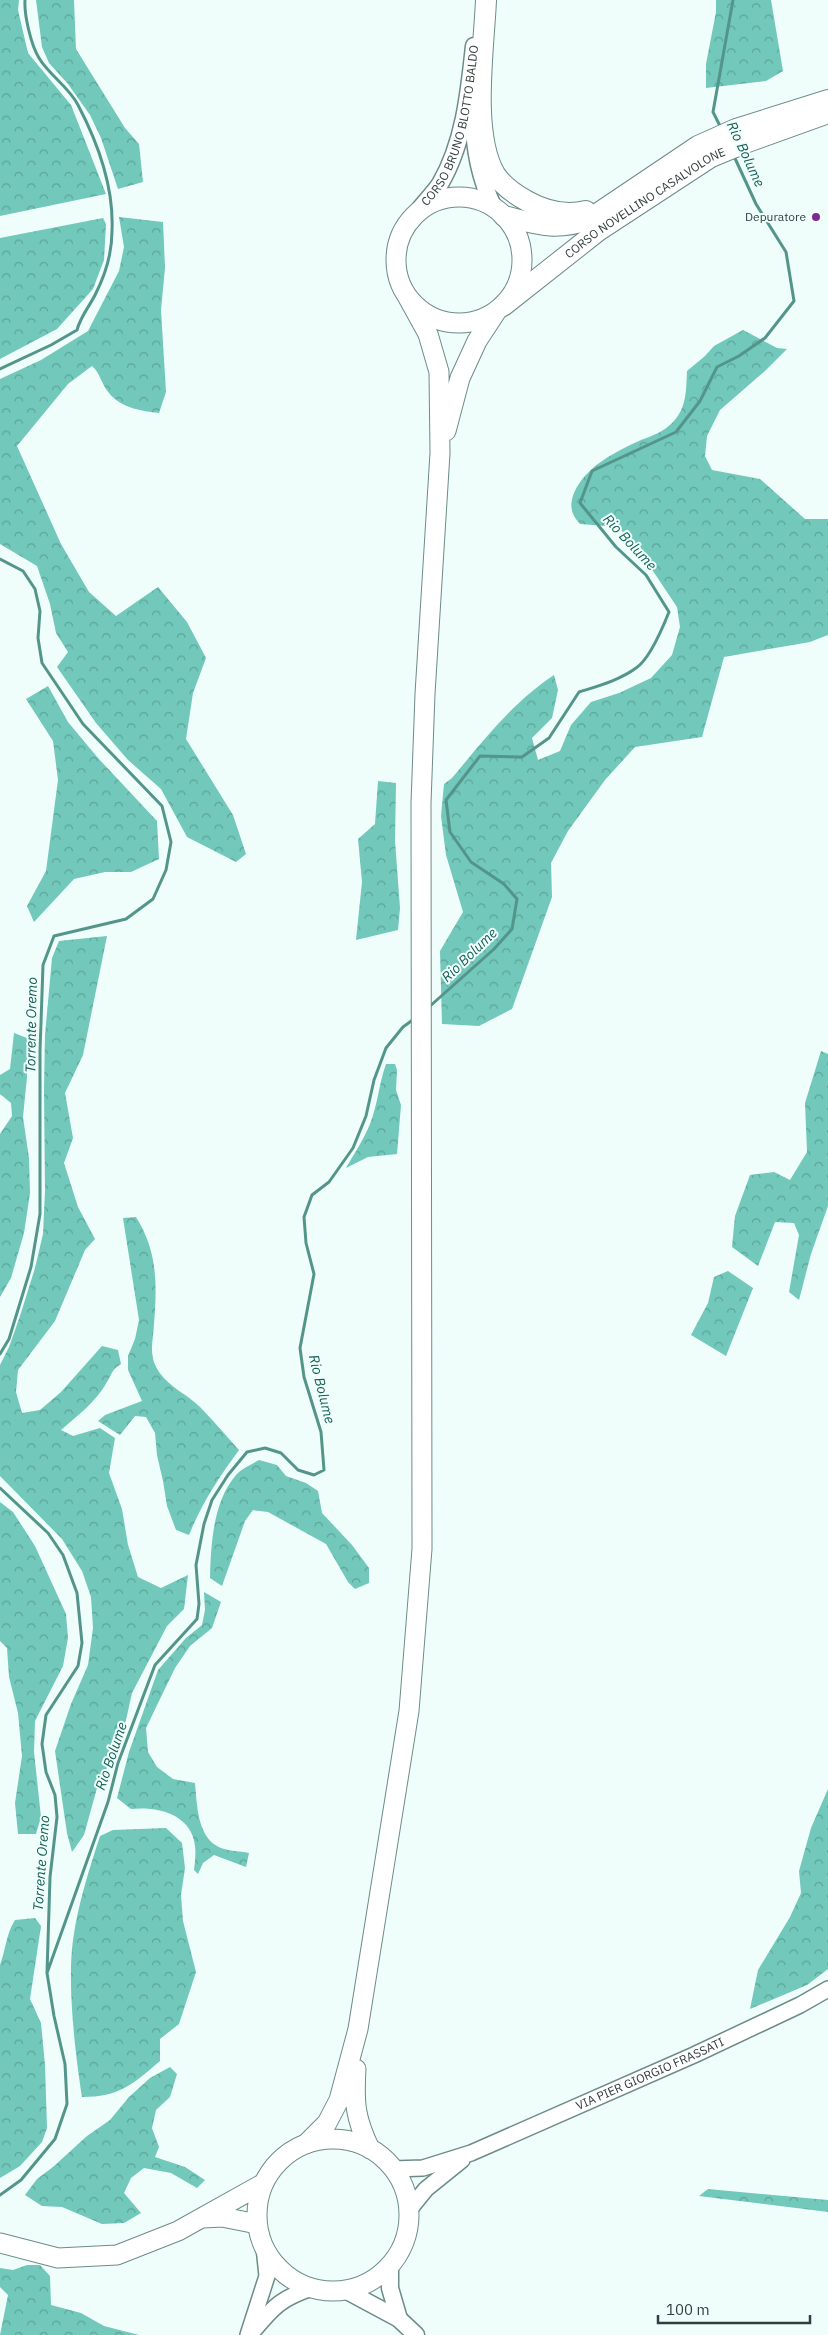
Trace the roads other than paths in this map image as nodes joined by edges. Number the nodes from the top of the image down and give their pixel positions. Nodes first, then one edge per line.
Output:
1 (478, 0) edge
2 (486, 0) edge
3 (475, 37) junction
4 (828, 100) edge
5 (828, 113) edge
6 (740, 136) junction
7 (705, 152) junction
8 (610, 206) junction
9 (418, 211) junction
10 (499, 211) junction
11 (407, 296) junction
12 (500, 309) junction
13 (440, 454) junction
14 (828, 1989) edge
15 (358, 2029) junction
16 (306, 2144) junction
17 (370, 2149) junction
18 (471, 2153) junction
19 (393, 2168) junction
20 (264, 2183) junction
21 (409, 2210) junction
22 (199, 2218) junction
23 (257, 2224) junction
24 (8, 2246) edge
25 (264, 2247) junction
26 (390, 2266) junction
27 (312, 2288) junction
28 (345, 2290) junction
29 (399, 2319) junction
30 (249, 2335) edge
31 (416, 2335) edge

1 - 3 main road, CORSO BRUNO BLOTTO BALDO
2 - 8 highway
3 - 9 main road, CORSO BRUNO BLOTTO BALDO
3 - 10 main road, CORSO BRUNO BLOTTO BALDO
4 - 6 highway, CORSO NOVELLINO CASALVOLONE
5 - 6 highway, CORSO NOVELLINO CASALVOLONE
6 - 7 highway, CORSO NOVELLINO CASALVOLONE
7 - 8 highway, CORSO NOVELLINO CASALVOLONE
7 - 12 highway, CORSO NOVELLINO CASALVOLONE
8 - 10 highway, CORSO NOVELLINO CASALVOLONE
9 - 10 main road
9 - 11 main road
10 - 12 main road
11 - 12 main road
11 - 13 main road
12 - 13 main road
13 - 15 main road
14 - 18 street, VIA PIER GIORGIO FRASSATI
15 - 16 main road
15 - 17 main road
16 - 17 main road
16 - 20 main road
17 - 19 main road
18 - 19 street, VIA PIER GIORGIO FRASSATI
18 - 21 street, VIA PIER GIORGIO FRASSATI
19 - 21 main road
20 - 22 main road
20 - 23 main road
21 - 26 main road
22 - 23 main road
22 - 24 main road
23 - 25 main road
25 - 27 main road
25 - 30 street
26 - 28 main road
26 - 29 main road
27 - 28 main road
27 - 30 street
28 - 29 main road
29 - 31 main road

